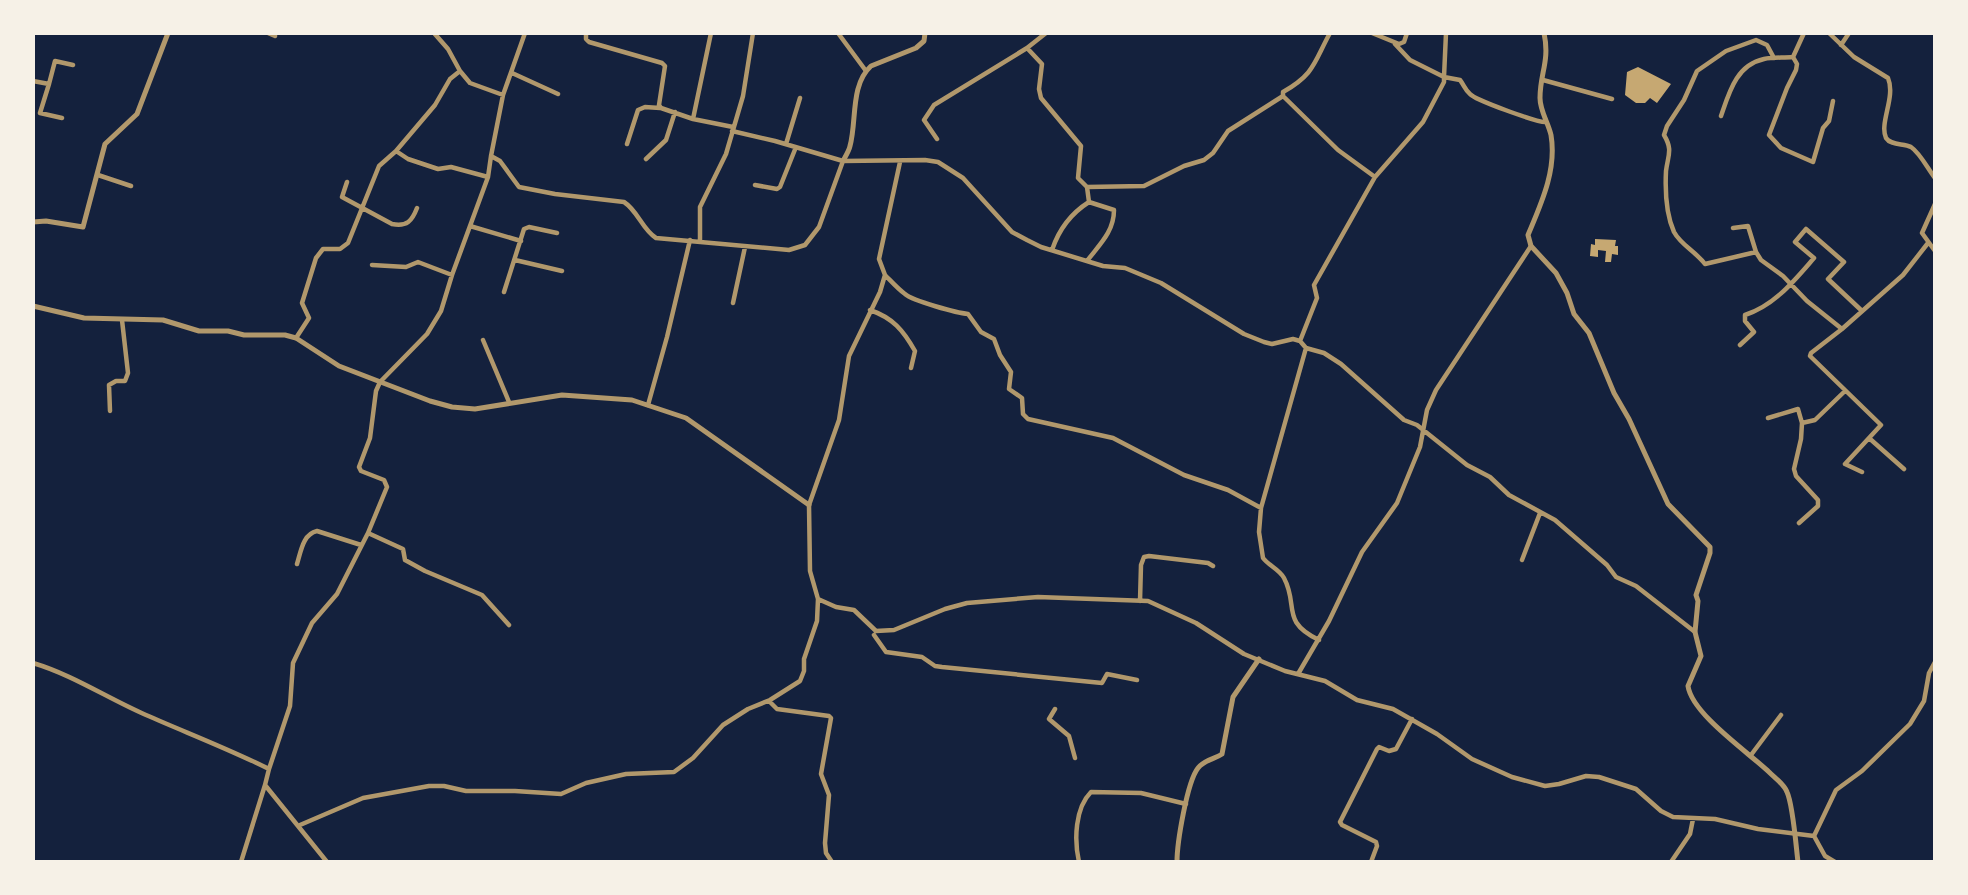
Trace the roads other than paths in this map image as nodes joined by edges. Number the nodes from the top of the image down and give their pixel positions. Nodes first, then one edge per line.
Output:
1 (168, 33) edge
2 (268, 33) edge
3 (434, 33) edge
4 (525, 33) edge
5 (586, 33) edge
6 (711, 33) edge
7 (753, 33) edge
8 (838, 33) edge
9 (925, 33) edge
10 (1046, 33) edge
11 (1331, 33) edge
12 (1372, 33) edge
13 (1407, 33) edge
14 (1446, 33) edge
15 (1544, 33) edge
16 (1804, 33) edge
17 (1829, 33) edge
18 (1849, 33) edge
19 (275, 36) dead end
20 (1395, 44) junction
21 (1841, 45) junction
22 (1027, 48) junction
23 (1793, 57) junction
24 (1774, 58) junction
25 (73, 65) dead end
26 (460, 71) junction
27 (866, 71) junction
28 (512, 73) junction
29 (1444, 77) junction
30 (1543, 80) junction
31 (33, 81) edge
32 (49, 84) junction
33 (558, 94) dead end
34 (503, 95) junction
35 (1283, 96) junction
36 (800, 98) dead end
37 (1612, 99) dead end
38 (1833, 101) dead end
39 (661, 108) junction
40 (675, 112) junction
41 (1721, 116) dead end
42 (62, 118) dead end
43 (693, 119) junction
44 (1545, 122) junction
45 (733, 129) junction
46 (937, 139) dead end
47 (627, 144) dead end
48 (786, 144) junction
49 (796, 147) junction
50 (396, 151) junction
51 (491, 156) junction
52 (646, 159) dead end
53 (843, 161) junction
54 (900, 162) junction
55 (98, 175) junction
56 (488, 177) junction
57 (1375, 177) junction
58 (1935, 178) edge
59 (348, 182) dead end
60 (755, 185) dead end
61 (131, 186) dead end
62 (1087, 187) junction
63 (1089, 202) junction
64 (1935, 204) edge
65 (362, 208) junction
66 (417, 208) dead end
67 (33, 222) edge
68 (470, 226) junction
69 (1733, 228) dead end
70 (557, 233) dead end
71 (690, 240) junction
72 (521, 241) junction
73 (700, 241) junction
74 (1928, 243) junction
75 (1531, 246) junction
76 (745, 247) junction
77 (1052, 250) junction
78 (1935, 251) edge
79 (1756, 252) junction
80 (515, 260) junction
81 (1087, 261) junction
82 (372, 265) dead end
83 (562, 271) dead end
84 (452, 275) junction
85 (885, 275) junction
86 (1791, 285) junction
87 (504, 292) dead end
88 (733, 303) dead end
89 (33, 306) edge
90 (870, 310) junction
91 (1861, 310) junction
92 (122, 320) junction
93 (1842, 329) junction
94 (296, 338) junction
95 (483, 340) dead end
96 (1300, 341) junction
97 (1741, 345) dead end
98 (1306, 348) junction
99 (911, 368) dead end
100 (380, 382) junction
101 (1845, 391) junction
102 (509, 402) junction
103 (648, 405) junction
104 (110, 411) dead end
105 (1768, 418) dead end
106 (1802, 423) junction
107 (1422, 431) junction
108 (1869, 438) junction
109 (1904, 469) dead end
110 (1862, 472) dead end
111 (809, 505) junction
112 (1261, 508) junction
113 (1540, 513) junction
114 (1799, 523) dead end
115 (368, 533) junction
116 (361, 545) junction
117 (1522, 561) dead end
118 (297, 564) dead end
119 (1213, 566) dead end
120 (818, 599) junction
121 (1140, 601) junction
122 (509, 625) dead end
123 (1695, 632) junction
124 (874, 635) dead end
125 (1319, 640) junction
126 (1259, 659) junction
127 (1935, 662) edge
128 (33, 663) edge
129 (1298, 674) junction
130 (1137, 680) dead end
131 (768, 701) junction
132 (1055, 709) dead end
133 (1781, 715) dead end
134 (1412, 719) junction
135 (1751, 755) junction
136 (1076, 758) dead end
137 (269, 769) junction
138 (265, 785) junction
139 (1186, 804) junction
140 (1693, 820) junction
141 (300, 825) junction
142 (1794, 832) junction
143 (1814, 836) junction
144 (241, 862) edge
145 (327, 862) edge
146 (832, 862) edge
147 (1079, 862) edge
148 (1177, 862) edge
149 (1371, 862) edge
150 (1671, 862) edge
151 (1798, 862) edge
152 (1835, 862) edge

1 - 55 street
2 - 19 street
3 - 26 street
4 - 28 street
5 - 39 street
6 - 43 street
7 - 45 street
8 - 27 street
9 - 27 street
10 - 22 street
11 - 35 street
12 - 20 street
13 - 20 street
14 - 29 street
15 - 30 street
16 - 23 street
17 - 21 street
18 - 21 street
20 - 29 street
21 - 58 street
22 - 46 street
22 - 62 street
23 - 24 street
23 - 38 street
24 - 41 street
24 - 79 street
25 - 32 street
26 - 34 street
26 - 50 street
27 - 53 street
28 - 33 street
28 - 34 street
29 - 44 street
29 - 57 street
30 - 37 street
30 - 44 street
31 - 32 street
32 - 42 street
34 - 51 street
35 - 57 street
35 - 62 street
36 - 48 street
39 - 40 street
39 - 47 street
40 - 43 street
40 - 52 street
43 - 45 street
44 - 75 street
45 - 48 street
45 - 73 street
48 - 49 street
49 - 53 street
49 - 60 street
50 - 56 street
50 - 65 street
51 - 56 street
51 - 71 street
53 - 54 street
53 - 76 street
54 - 77 street
54 - 85 street
55 - 61 street
55 - 67 street
56 - 68 street
57 - 96 street
59 - 65 street
62 - 63 street
63 - 77 street
63 - 81 street
64 - 74 street
65 - 66 street
65 - 94 street
68 - 72 street
68 - 84 street
69 - 79 street
70 - 72 street
71 - 73 street
71 - 103 street
72 - 80 street
73 - 76 street
74 - 78 street
74 - 91 street
75 - 107 street
75 - 123 street
76 - 88 street
77 - 81 street
79 - 86 street
80 - 83 street
80 - 87 street
81 - 96 street
82 - 84 street
84 - 100 street
85 - 90 street
85 - 112 street
86 - 91 street
86 - 93 street
86 - 97 street
89 - 92 street
90 - 99 street
90 - 111 street
91 - 93 street
92 - 94 street
92 - 104 street
93 - 101 street
94 - 100 street
95 - 102 street
96 - 98 street
98 - 107 street
98 - 112 street
100 - 102 street
100 - 115 street
101 - 106 street
101 - 108 street
102 - 103 street
103 - 111 street
105 - 106 street
106 - 114 street
107 - 113 street
107 - 125 street
108 - 109 street
108 - 110 street
111 - 120 street
112 - 125 street
113 - 117 street
113 - 123 street
115 - 116 street
115 - 122 street
116 - 118 street
116 - 137 street
119 - 121 street
120 - 121 street
120 - 131 street
121 - 126 street
123 - 135 street
124 - 130 street
125 - 129 street
126 - 129 street
126 - 139 street
127 - 143 street
128 - 137 street
129 - 134 street
131 - 141 street
131 - 146 street
132 - 136 street
133 - 135 street
134 - 140 street
134 - 149 street
135 - 142 street
137 - 138 street
138 - 141 street
138 - 144 street
139 - 147 street
139 - 148 street
140 - 142 street
140 - 150 street
141 - 145 street
142 - 143 street
142 - 151 street
143 - 152 street

